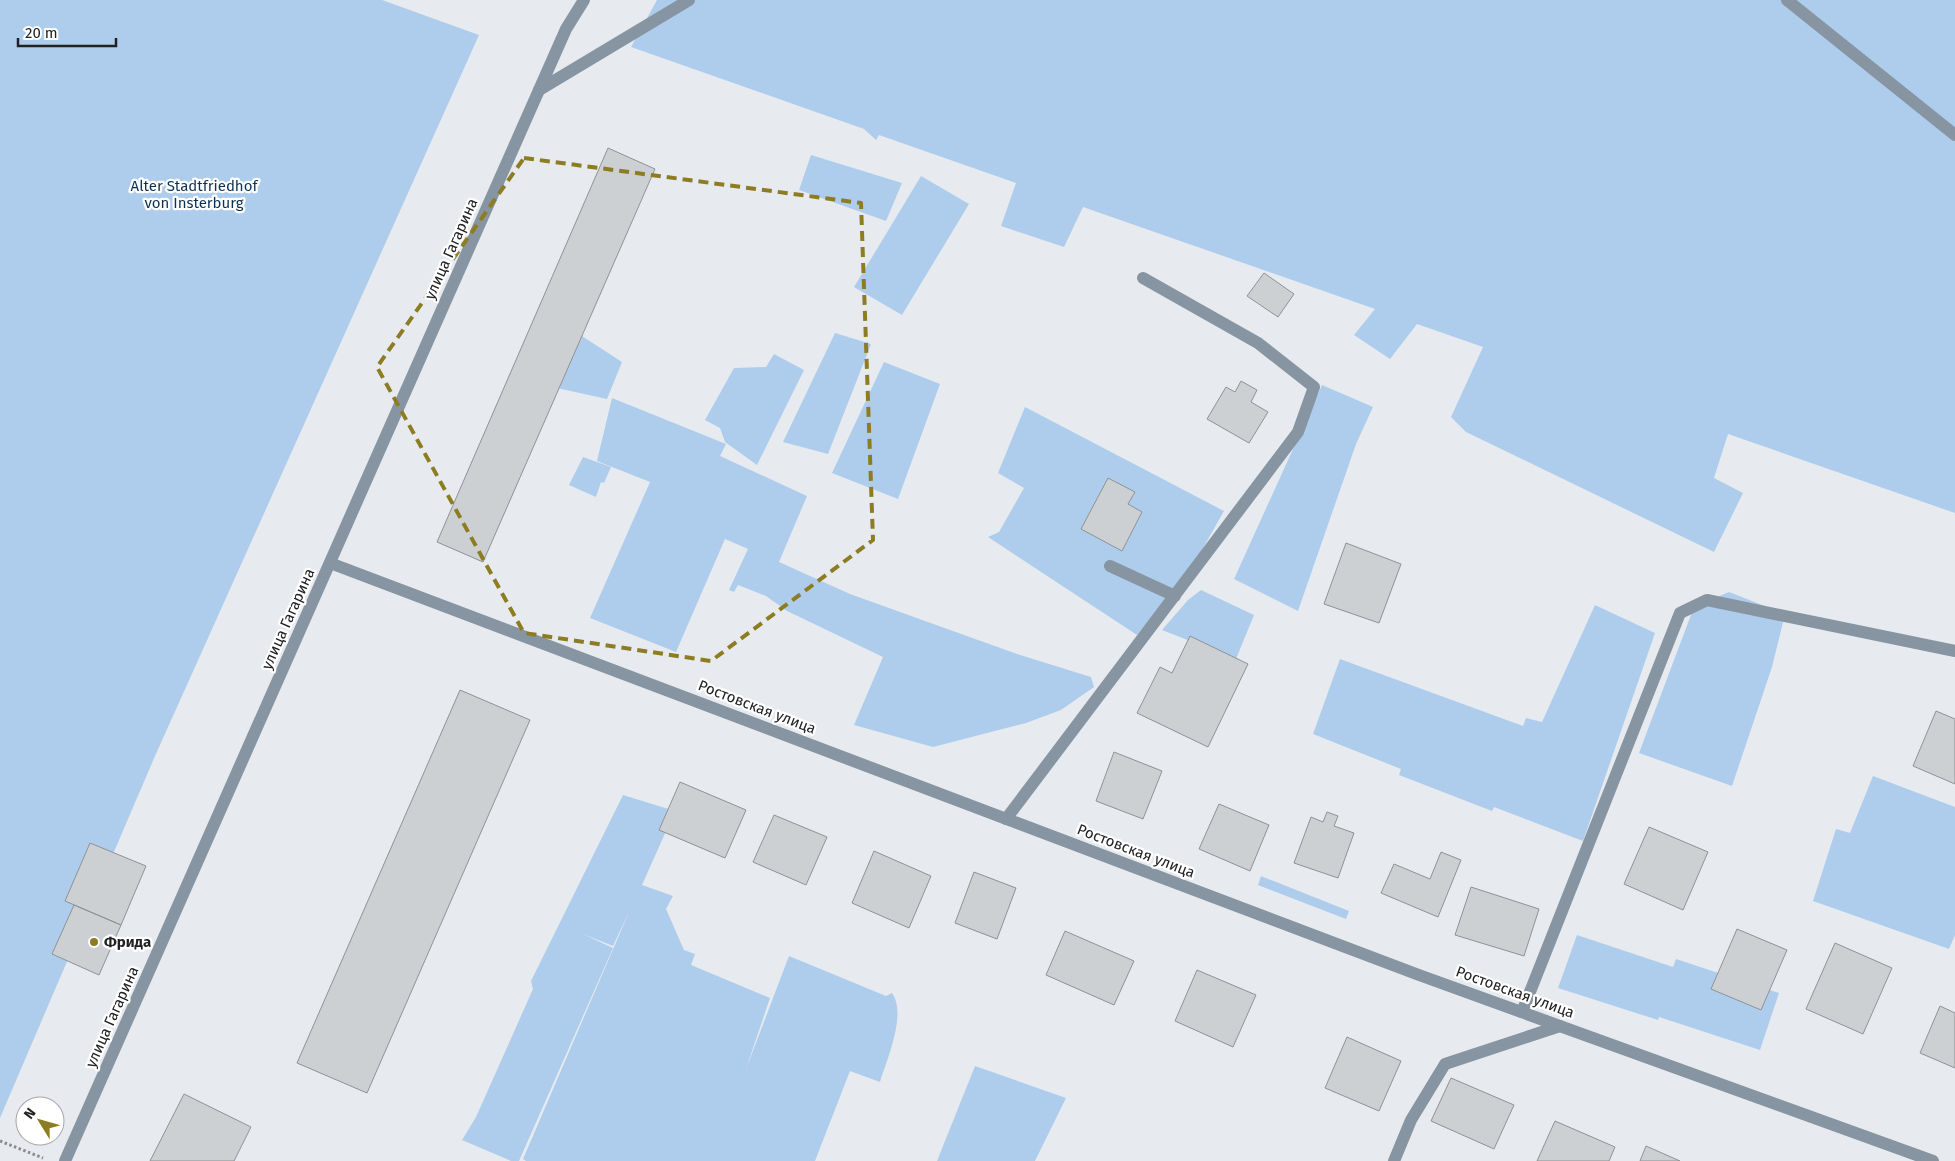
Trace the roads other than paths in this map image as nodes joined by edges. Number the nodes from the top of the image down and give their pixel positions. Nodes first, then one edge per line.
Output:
1 (584, 0) edge
2 (689, 0) edge
3 (1787, 0) edge
4 (539, 90) junction
5 (1955, 135) edge
6 (1143, 278) dead end
7 (330, 563) junction
8 (1110, 566) dead end
9 (1175, 596) junction
10 (1955, 651) edge
11 (1006, 819) junction
12 (1522, 1012) junction
13 (1560, 1026) junction
14 (66, 1161) edge
15 (1394, 1161) edge
16 (1933, 1161) edge

1 - 4 street, улица Гагарина
2 - 4 street
3 - 5 street
4 - 7 street, улица Гагарина
6 - 9 street
7 - 11 street, Ростовская улица
7 - 14 street, улица Гагарина
8 - 9 street
9 - 11 street
10 - 12 street
11 - 12 street, Ростовская улица
12 - 13 street, Ростовская улица
13 - 15 street
13 - 16 street, Ростовская улица

